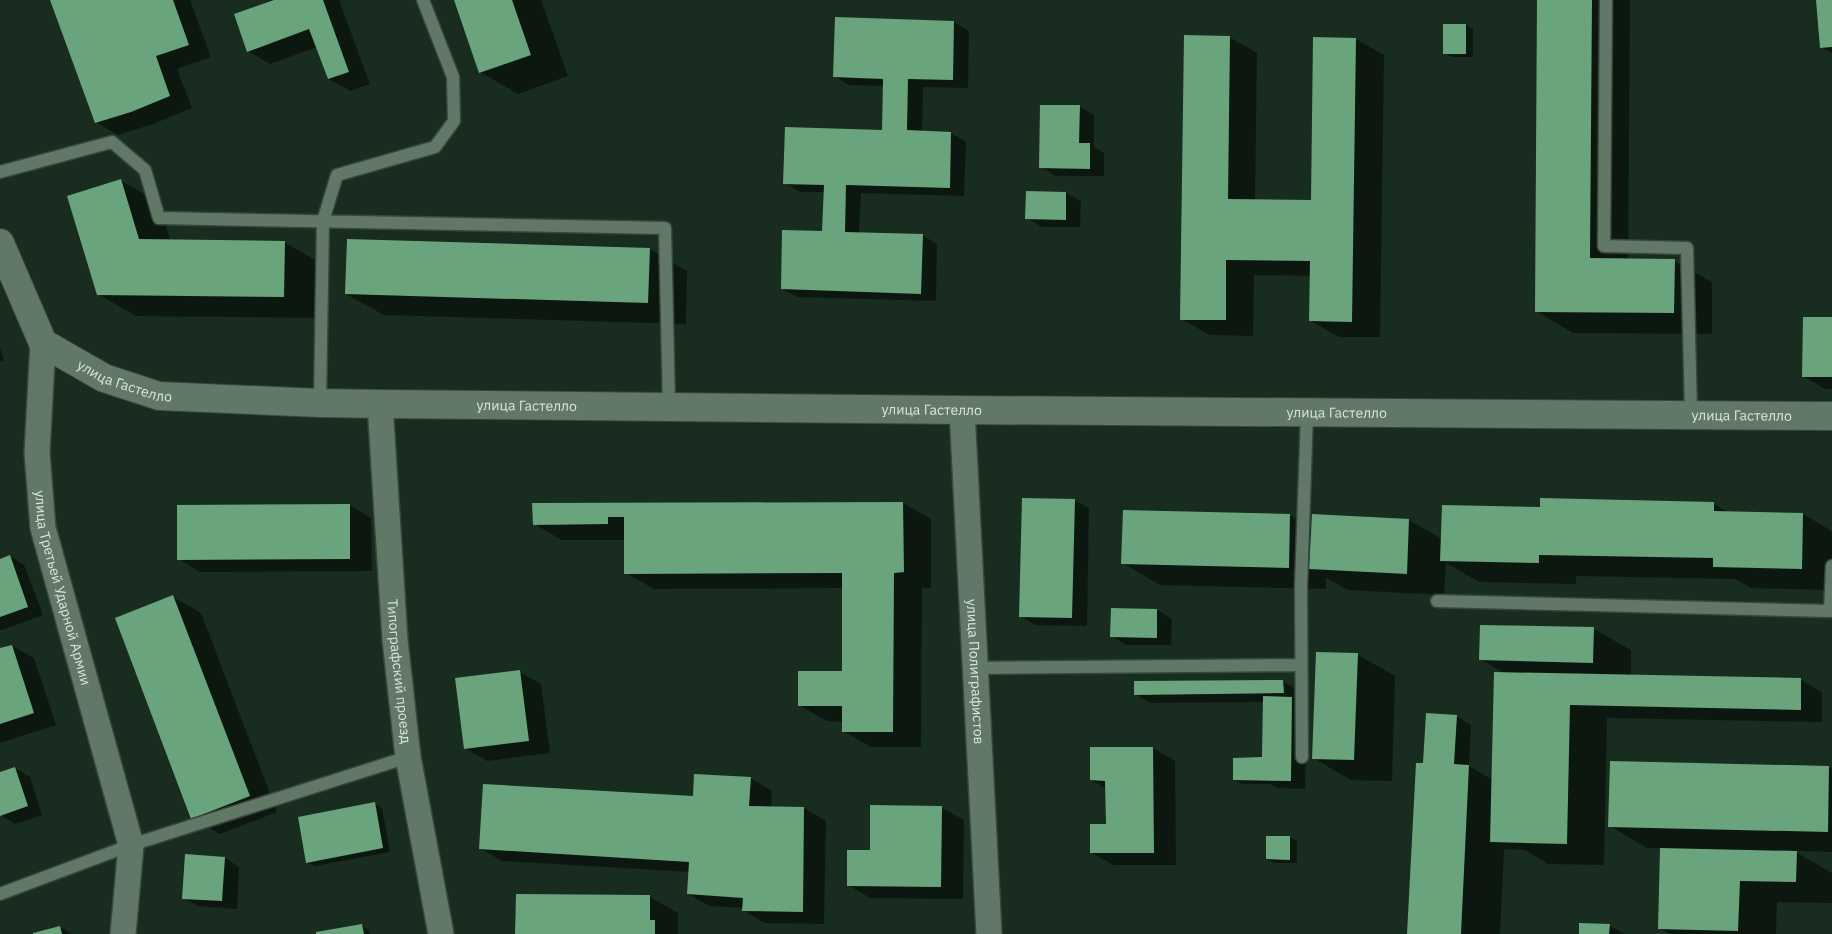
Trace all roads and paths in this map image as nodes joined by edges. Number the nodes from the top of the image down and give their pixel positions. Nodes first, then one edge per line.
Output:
1 (423, 0) edge
2 (1606, 0) edge
3 (0, 172) edge
4 (323, 221) junction
5 (0, 243) edge
6 (43, 343) junction
7 (320, 403) junction
8 (380, 404) junction
9 (669, 407) junction
10 (962, 410) junction
11 (1307, 412) junction
12 (1691, 414) junction
13 (1832, 416) edge
14 (1832, 566) edge
15 (1437, 602) dead end
16 (1300, 665) junction
17 (975, 668) junction
18 (408, 757) junction
19 (1302, 757) dead end
20 (131, 845) junction
21 (0, 894) edge
22 (123, 934) edge
23 (441, 934) edge
24 (989, 934) edge

1 - 4 lane
2 - 12 lane
3 - 4 lane
4 - 7 lane
4 - 9 lane
5 - 6 main road, улица Третьей Ударной Армии
6 - 7 main road, улица Гастелло
6 - 20 street, улица Третьей Ударной Армии
7 - 8 main road, улица Гастелло
8 - 9 main road, улица Гастелло
8 - 18 street, Типографский проезд
9 - 10 main road, улица Гастелло
10 - 11 main road, улица Гастелло
10 - 17 street, улица Полиграфистов
11 - 12 main road, улица Гастелло
11 - 16 lane
12 - 13 main road, улица Гастелло
14 - 15 lane
16 - 17 lane
16 - 19 lane
17 - 24 street, улица Полиграфистов
18 - 20 lane
18 - 23 street, Типографский проезд
20 - 21 lane
20 - 22 street, улица Третьей Ударной Армии

